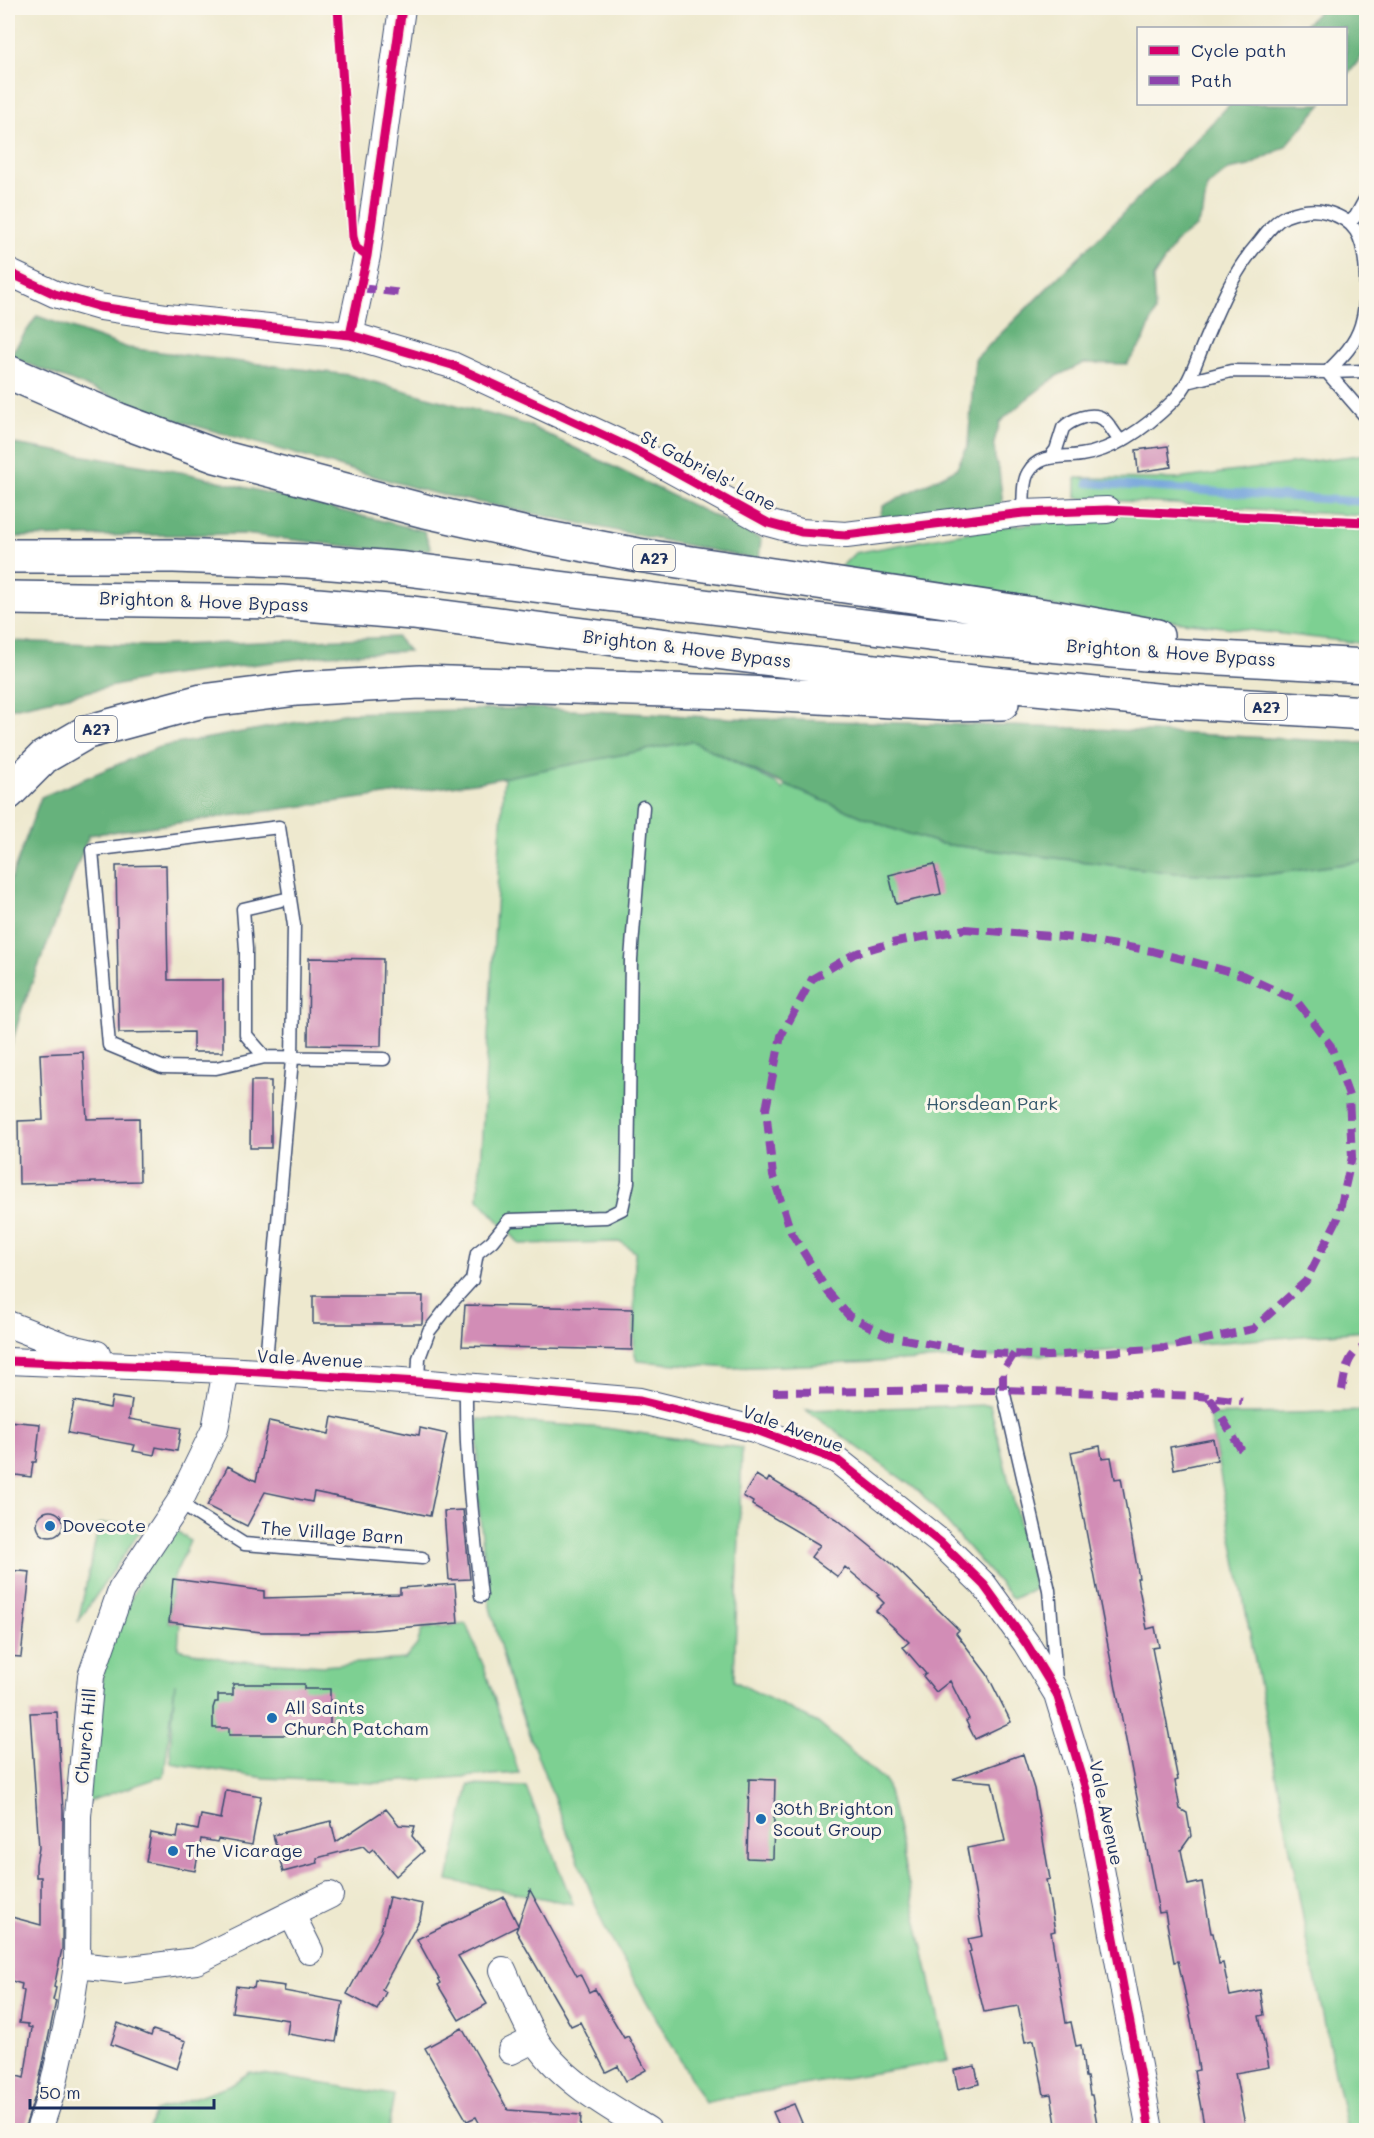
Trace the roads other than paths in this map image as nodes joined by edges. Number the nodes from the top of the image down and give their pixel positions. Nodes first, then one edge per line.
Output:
1 (402, 8) edge
2 (1366, 198) edge
3 (1349, 223) junction
4 (8, 272) edge
5 (350, 335) junction
6 (1366, 371) edge
7 (8, 372) edge
8 (1327, 372) junction
9 (1187, 382) junction
10 (1366, 417) edge
11 (1121, 441) junction
12 (1052, 455) junction
13 (1107, 510) dead end
14 (1023, 513) junction
15 (8, 556) edge
16 (8, 598) edge
17 (1300, 661) junction
18 (1366, 666) edge
19 (1166, 701) junction
20 (1366, 713) edge
21 (8, 793) edge
22 (643, 807) dead end
23 (290, 898) junction
24 (265, 1057) junction
25 (292, 1059) junction
26 (384, 1059) dead end
27 (8, 1324) edge
28 (8, 1361) edge
29 (144, 1366) junction
30 (226, 1370) junction
31 (265, 1373) junction
32 (418, 1382) junction
33 (466, 1386) junction
34 (1004, 1390) dead end
35 (179, 1503) junction
36 (422, 1558) dead end
37 (481, 1596) dead end
38 (1058, 1694) junction
39 (330, 1895) dead end
40 (292, 1915) junction
41 (310, 1951) dead end
42 (77, 1965) junction
43 (503, 1970) dead end
44 (535, 2039) junction
45 (511, 2051) dead end
46 (39, 2130) edge
47 (648, 2130) edge
48 (1150, 2130) edge

1 - 5 street
2 - 3 lane
3 - 8 lane
3 - 9 lane
4 - 5 street, St Gabriels' Lane
5 - 14 street, St Gabriels' Lane
6 - 8 lane
7 - 17 highway, A27
8 - 9 lane
8 - 10 lane
9 - 11 lane
11 - 12 lane
11 - 12 lane
12 - 14 lane
13 - 14 street, St Gabriels' Lane
15 - 17 highway, Brighton & Hove Bypass / A27
16 - 19 highway, Brighton & Hove Bypass / A27
17 - 18 highway, Brighton & Hove Bypass / A27
19 - 20 highway, Brighton & Hove Bypass / A27
19 - 21 highway, A27
22 - 32 lane
23 - 24 lane
23 - 24 lane
23 - 25 lane
24 - 25 lane
25 - 26 lane
25 - 31 lane
27 - 29 street, Vale Avenue
28 - 29 street, Vale Avenue
29 - 30 street, Vale Avenue
30 - 31 street, Vale Avenue
30 - 35 street, Church Hill
31 - 32 street, Vale Avenue
32 - 33 street, Vale Avenue
33 - 37 lane
33 - 38 street, Vale Avenue
34 - 38 lane
35 - 36 lane, The Village Barn
35 - 42 street, Church Hill
38 - 48 street, Vale Avenue
39 - 40 street
40 - 41 street
40 - 42 street
42 - 46 street, Church Hill
43 - 44 street
44 - 45 street
44 - 47 street

